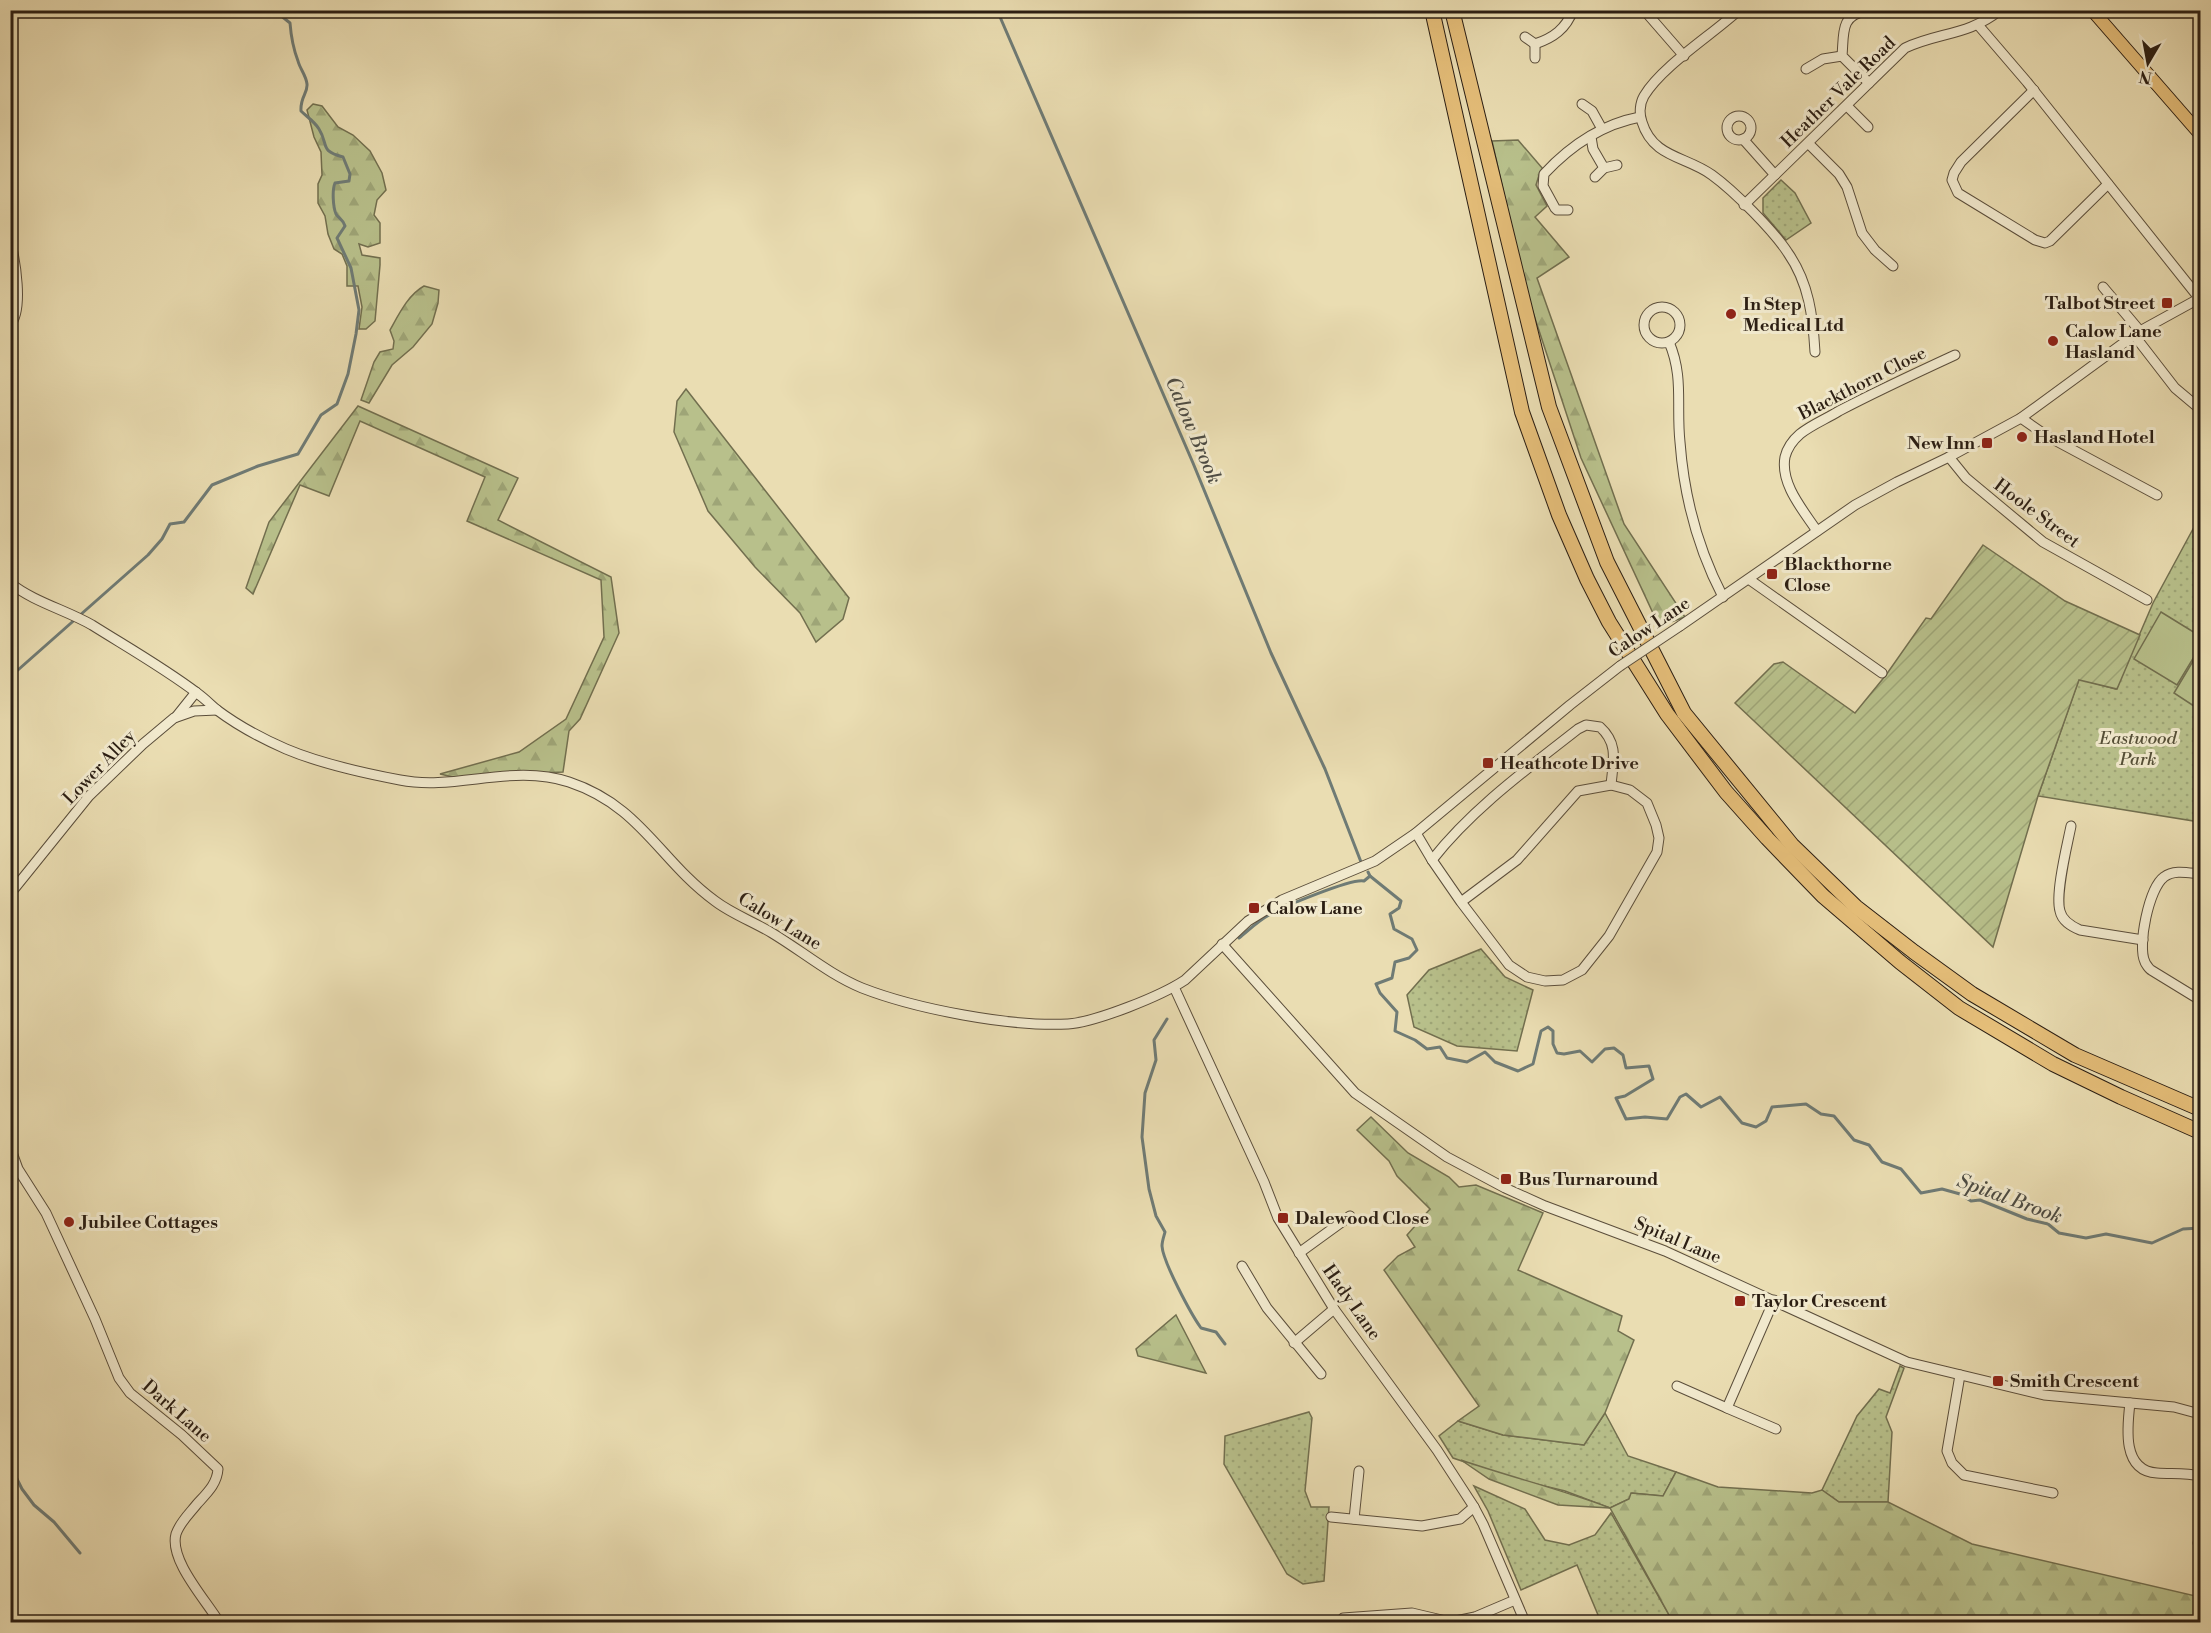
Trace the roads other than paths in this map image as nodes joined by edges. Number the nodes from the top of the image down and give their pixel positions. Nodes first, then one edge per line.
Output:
1 (1432, 10) edge
2 (1452, 10) edge
3 (1573, 10) edge
4 (1644, 10) edge
5 (1739, 10) edge
6 (1866, 10) edge
7 (2000, 10) edge
8 (2092, 10) edge
9 (1728, 14) edge
10 (1978, 26) junction
11 (1525, 37) dead end
12 (1535, 44) junction
13 (1684, 56) junction
14 (1842, 56) junction
15 (1535, 58) dead end
16 (1806, 69) dead end
17 (1869, 83) junction
18 (2034, 90) junction
19 (1582, 104) dead end
20 (1846, 106) junction
21 (1640, 117) junction
22 (1868, 128) dead end
23 (1602, 129) junction
24 (2200, 134) edge
25 (1591, 137) junction
26 (1743, 139) dead end
27 (1809, 144) junction
28 (1617, 165) dead end
29 (1604, 168) junction
30 (1775, 175) junction
31 (1595, 177) dead end
32 (2108, 184) junction
33 (1744, 205) junction
34 (1568, 210) dead end
35 (10, 240) edge
36 (1893, 267) dead end
37 (2103, 287) dead end
38 (2200, 298) edge
39 (10, 325) edge
40 (2137, 333) junction
41 (1814, 336) junction
42 (1825, 336) dead end
43 (1669, 342) junction
44 (1938, 351) dead end
45 (1815, 352) dead end
46 (1955, 355) dead end
47 (1942, 361) junction
48 (2200, 409) edge
49 (2021, 418) junction
50 (1949, 457) junction
51 (2157, 495) dead end
52 (1817, 531) junction
53 (1750, 580) junction
54 (10, 583) edge
55 (1723, 597) junction
56 (2146, 600) dead end
57 (1882, 673) dead end
58 (196, 692) junction
59 (218, 710) junction
60 (174, 718) junction
61 (1611, 785) junction
62 (2071, 826) dead end
63 (1416, 834) junction
64 (1431, 860) junction
65 (2200, 874) edge
66 (10, 894) edge
67 (1461, 902) junction
68 (2143, 940) junction
69 (1222, 944) junction
70 (1174, 987) junction
71 (2200, 1000) edge
72 (2200, 1109) edge
73 (2200, 1132) edge
74 (10, 1148) edge
75 (1350, 1216) dead end
76 (1299, 1253) junction
77 (1242, 1266) dead end
78 (1773, 1300) junction
79 (1334, 1309) junction
80 (1294, 1343) junction
81 (1321, 1374) dead end
82 (1960, 1375) junction
83 (1677, 1386) dead end
84 (2130, 1403) junction
85 (1728, 1408) junction
86 (2200, 1414) edge
87 (1776, 1429) dead end
88 (1359, 1471) dead end
89 (2200, 1476) edge
90 (2053, 1493) dead end
91 (1474, 1507) junction
92 (1332, 1517) dead end
93 (1354, 1519) junction
94 (1515, 1600) junction
95 (1343, 1618) dead end
96 (219, 1623) edge
97 (1451, 1623) edge
98 (1525, 1623) edge

1 - 73 highway
2 - 72 highway
3 - 12 street
4 - 13 street
5 - 9 street
6 - 14 street
7 - 10 street, Heather Vale Road
8 - 24 main road
9 - 13 street
10 - 17 street, Heather Vale Road
10 - 18 street
11 - 12 street
12 - 15 street
13 - 21 street
14 - 16 street
14 - 17 street
17 - 20 street, Heather Vale Road
18 - 32 street
18 - 32 street
19 - 23 street
20 - 22 street
20 - 27 street, Heather Vale Road
21 - 23 street
21 - 33 street
23 - 25 street
25 - 29 street
25 - 34 street
26 - 30 street
27 - 30 street, Heather Vale Road
27 - 36 street
28 - 29 street
29 - 31 street
30 - 33 street, Heather Vale Road
32 - 38 street
33 - 41 street
35 - 39 street
37 - 40 street
38 - 40 street, Calow Lane
40 - 48 street
40 - 49 street, Calow Lane
41 - 42 street
41 - 45 street
43 - 43 street
43 - 55 street
44 - 47 street, Blackthorn Close
46 - 47 street, Blackthorn Close
47 - 52 street, Blackthorn Close
49 - 50 street, Calow Lane
49 - 51 street
50 - 52 street, Calow Lane
50 - 56 street, Hoole Street
52 - 53 street, Calow Lane
53 - 55 street, Calow Lane
53 - 57 street
54 - 58 street, Calow Lane
55 - 63 street, Calow Lane, bridge
58 - 59 street, Calow Lane
58 - 60 street
59 - 60 street, Lower Alley
59 - 70 street, Calow Lane
60 - 66 street, Lower Alley
61 - 64 street
61 - 67 street
61 - 67 street
62 - 68 street
63 - 64 street
63 - 69 street, Calow Lane
64 - 67 street
65 - 68 street
68 - 71 street
69 - 70 street, Calow Lane
69 - 78 street, Spital Lane
70 - 76 street, Hady Lane
74 - 96 street, Dark Lane
75 - 76 street
76 - 79 street, Hady Lane
77 - 80 street
78 - 82 street, Spital Lane
78 - 85 street
79 - 80 street
79 - 91 street, Hady Lane
80 - 81 street
82 - 84 street, Spital Lane
82 - 90 street
83 - 85 street
84 - 86 street, Spital Lane
84 - 89 street
85 - 87 street
88 - 93 street
91 - 93 street
91 - 94 street, Hady Lane
92 - 93 street
94 - 97 street
94 - 98 street, Hady Lane
95 - 97 street

